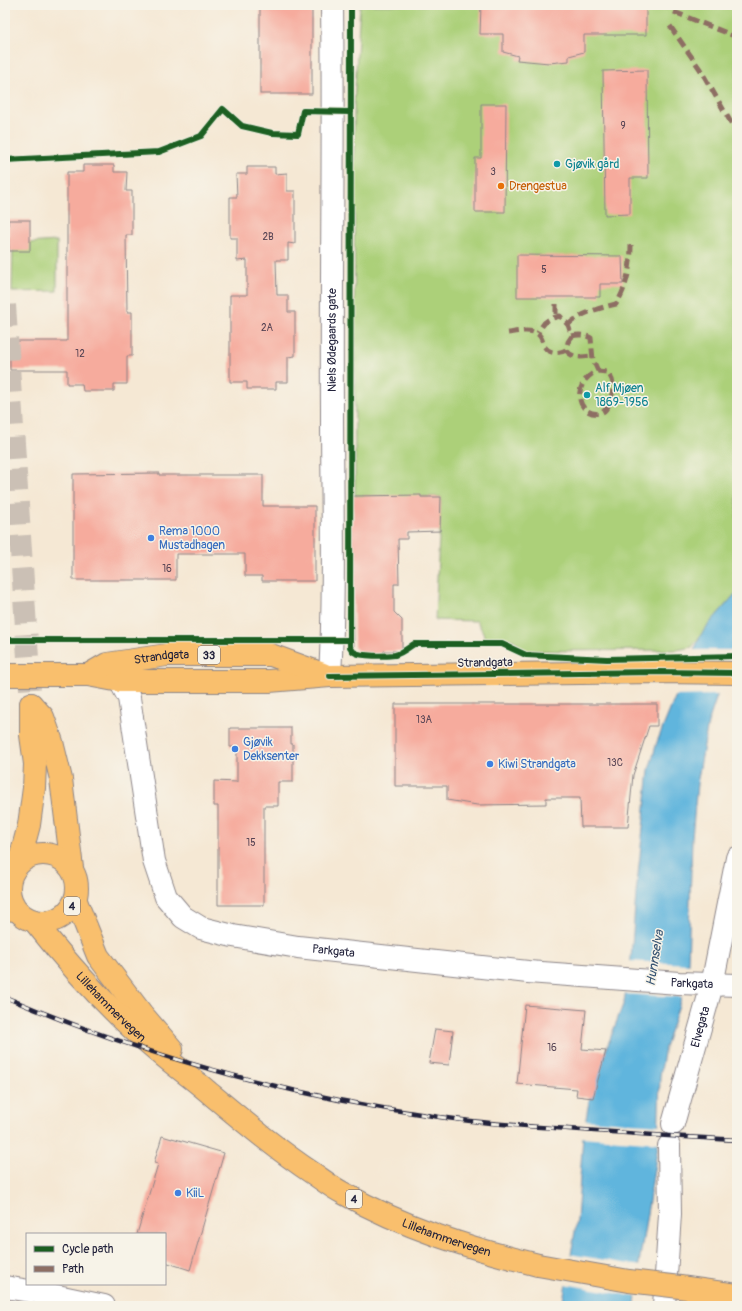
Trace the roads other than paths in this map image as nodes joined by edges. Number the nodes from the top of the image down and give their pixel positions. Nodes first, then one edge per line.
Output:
1 (332, 5) edge
2 (737, 673) edge
3 (5, 675) edge
4 (88, 675) junction
5 (330, 676) junction
6 (120, 681) junction
7 (737, 858) edge
8 (13, 868) edge
9 (72, 868) junction
10 (76, 901) junction
11 (11, 910) edge
12 (35, 922) junction
13 (712, 985) junction
14 (737, 985) edge
15 (197, 1082) junction
16 (673, 1124) dead end
17 (669, 1146) dead end
18 (5, 1287) edge
19 (737, 1295) edge
20 (104, 1306) edge
21 (664, 1306) edge

1 - 5 street, Niels Ødegaards gate
2 - 5 main road, Strandgata / 33
3 - 4 main road, Strandgata / 33
4 - 5 main road, Strandgata / 33
4 - 6 main road, Strandgata / 33
5 - 6 main road, Strandgata / 33
6 - 13 street, Parkgata
7 - 13 street, Elvegata
8 - 9 main road
8 - 9 main road, 4
8 - 11 main road, 4
9 - 10 main road, 4
10 - 12 main road, 4
10 - 15 main road, Lillehammervegen / 4
11 - 12 main road, 4
12 - 15 main road, Lillehammervegen / 4
13 - 14 street, Parkgata
13 - 16 street, Elvegata
15 - 19 main road, Lillehammervegen / 4, bridge
17 - 21 street
18 - 20 street

